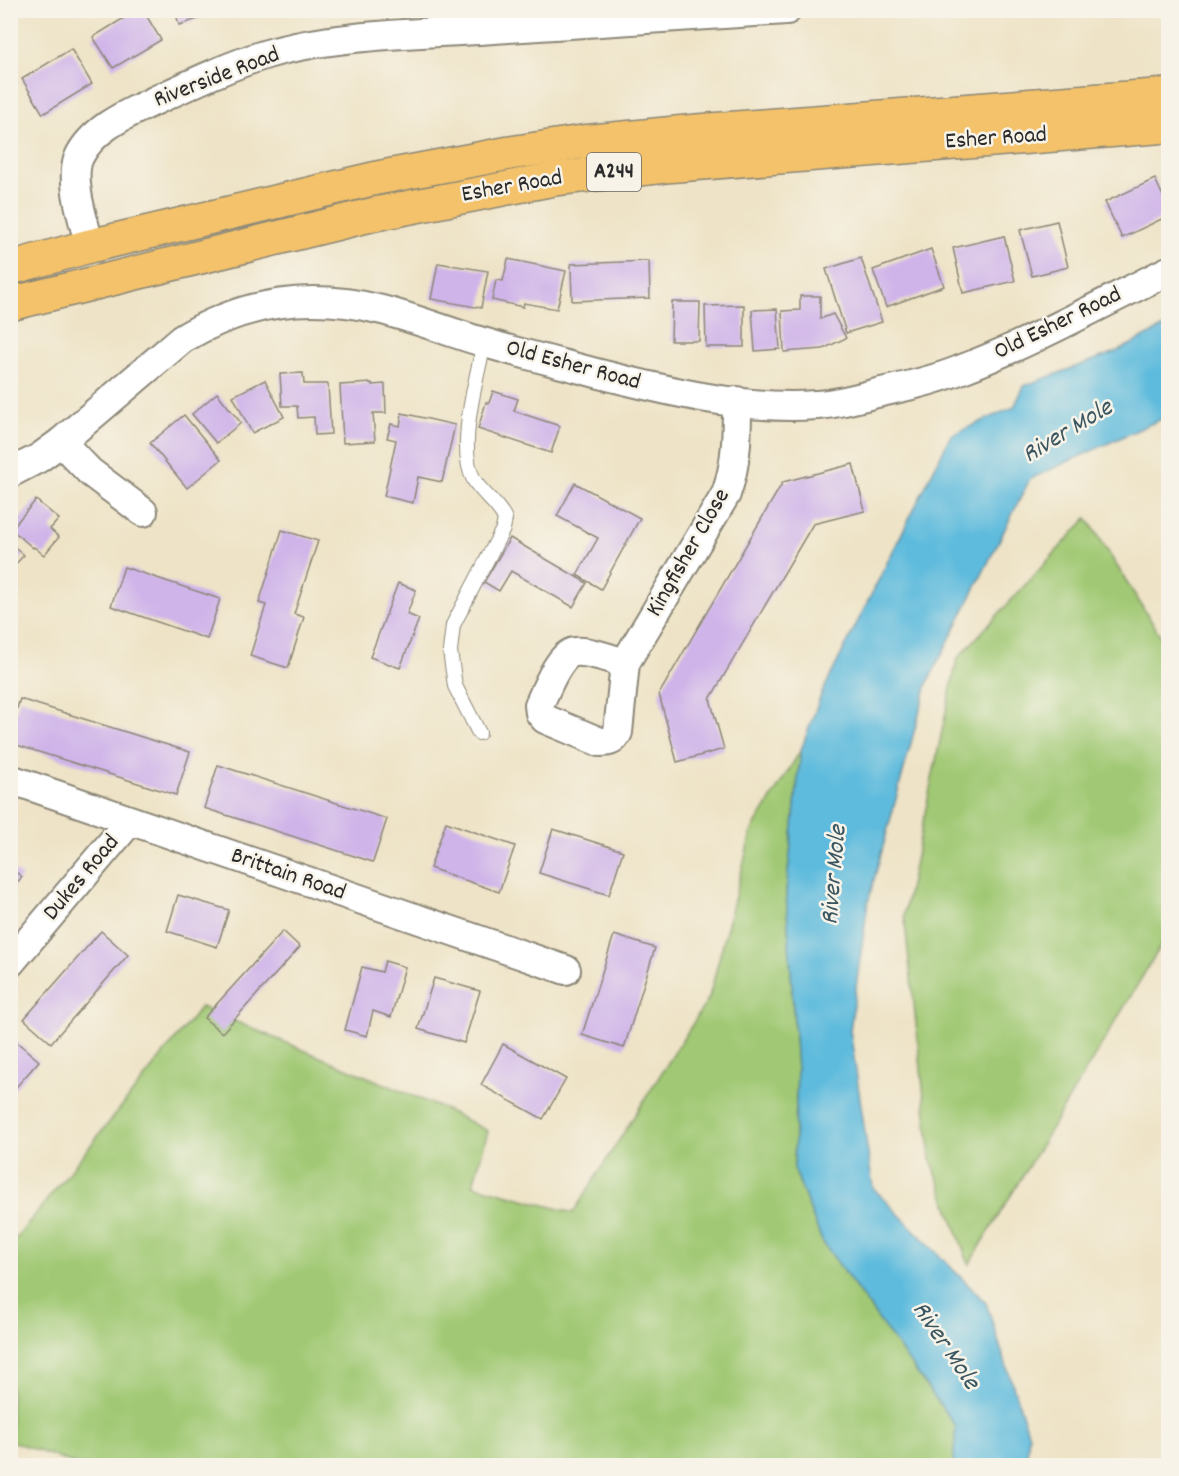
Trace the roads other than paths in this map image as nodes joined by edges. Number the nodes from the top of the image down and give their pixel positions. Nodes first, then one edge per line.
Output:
1 (787, 10) edge
2 (559, 18) edge
3 (438, 22) edge
4 (1168, 95) edge
5 (1168, 126) edge
6 (90, 246) junction
7 (10, 268) edge
8 (1168, 271) edge
9 (10, 304) edge
10 (484, 343) junction
11 (738, 401) junction
12 (61, 442) junction
13 (10, 473) edge
14 (143, 512) dead end
15 (625, 663) dead end
16 (478, 733) dead end
17 (10, 779) edge
18 (130, 820) junction
19 (10, 963) edge
20 (566, 970) dead end

1 - 2 street, Riverside Road
2 - 3 street, Riverside Road
3 - 6 street, Riverside Road
4 - 6 main road, Esher Road / A244
5 - 9 main road, Esher Road / A244
6 - 7 main road, Esher Road / A244
8 - 11 street, Old Esher Road
10 - 11 street, Old Esher Road
10 - 12 street, Old Esher Road
10 - 16 lane
11 - 15 street, Kingfisher Close
12 - 13 street, Old Esher Road
12 - 14 street
17 - 18 street, Brittain Road
18 - 19 street, Dukes Road
18 - 20 street, Brittain Road

